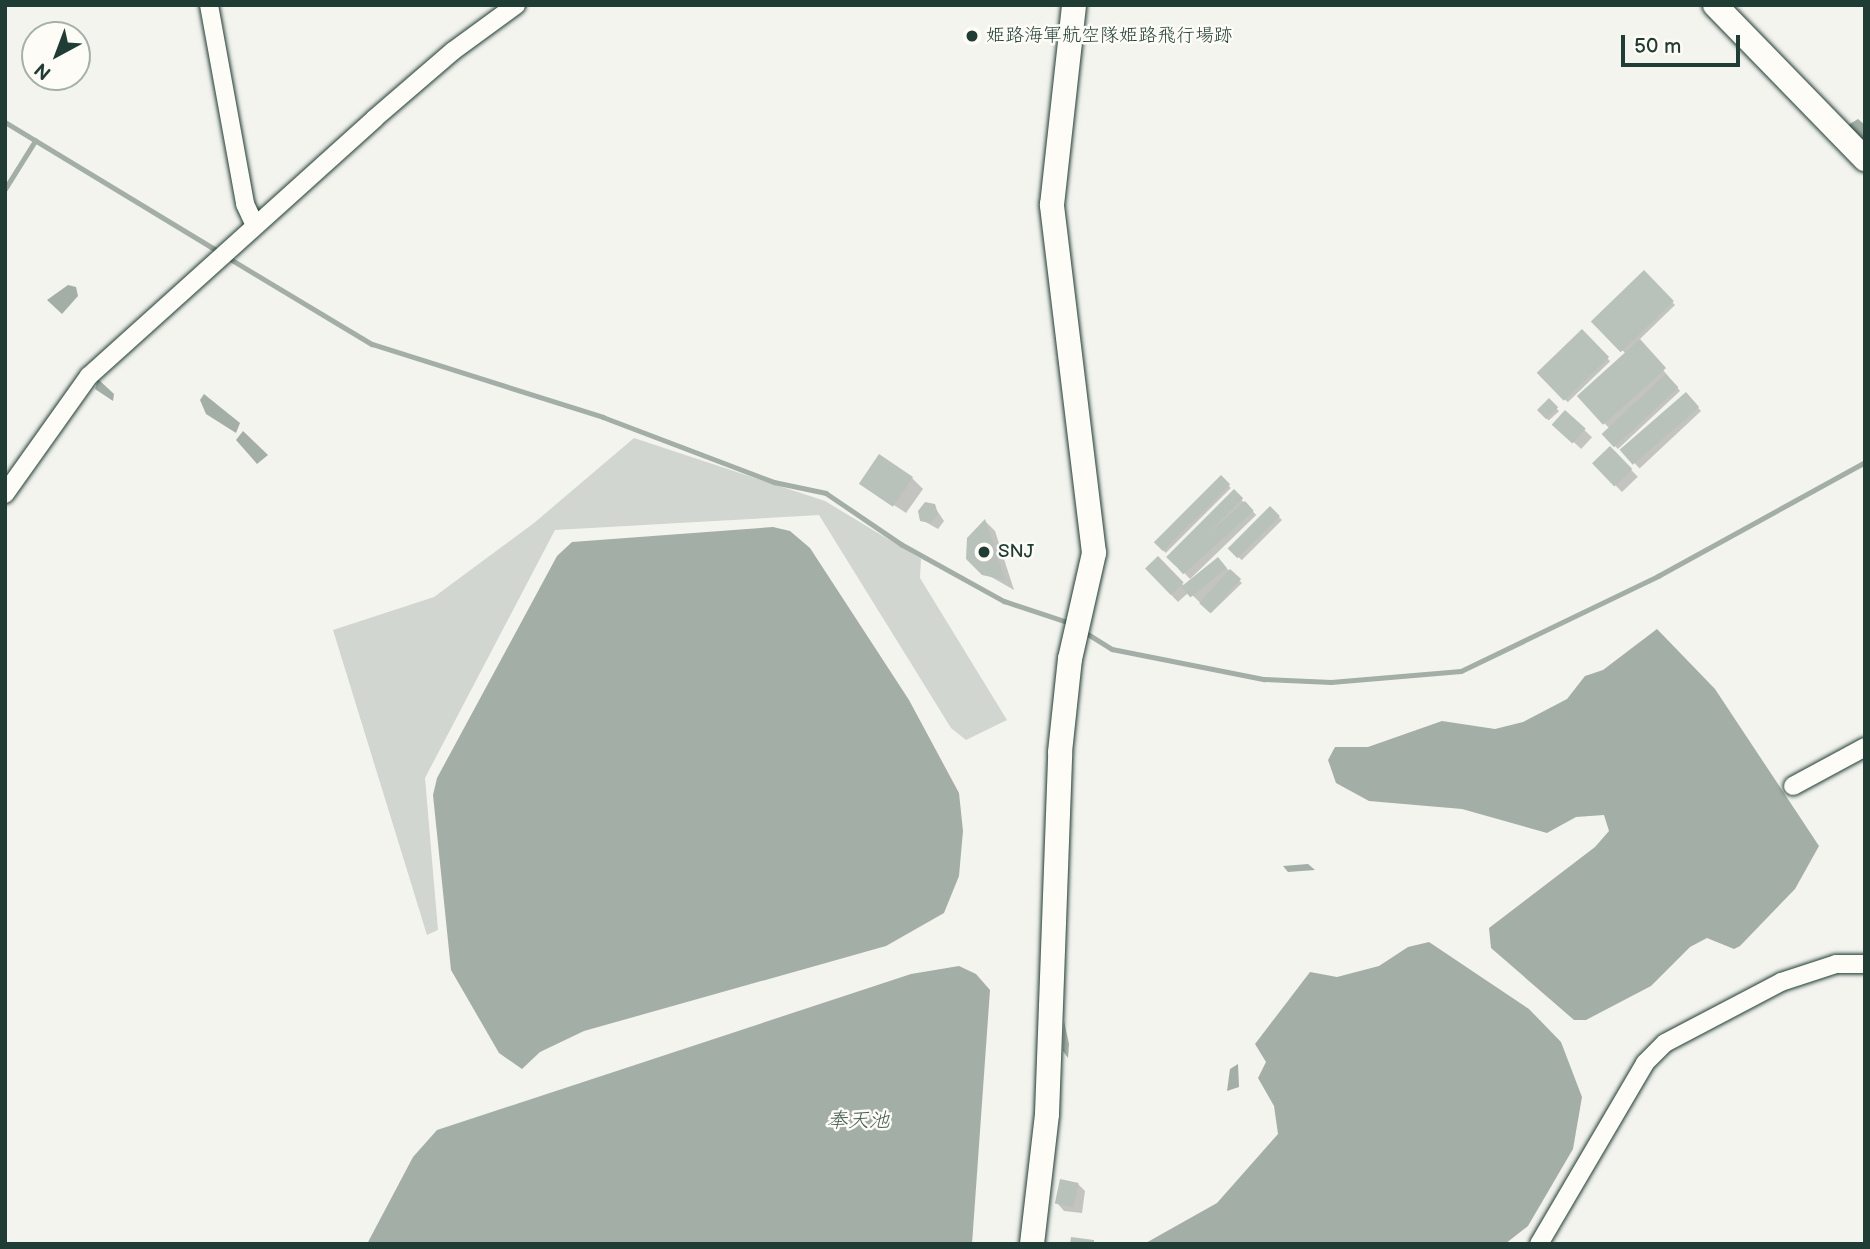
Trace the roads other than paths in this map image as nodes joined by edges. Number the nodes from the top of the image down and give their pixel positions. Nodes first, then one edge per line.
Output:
1 (209, 5) edge
2 (516, 5) edge
3 (1074, 5) edge
4 (1715, 5) edge
5 (1865, 159) edge
6 (255, 225) junction
7 (5, 494) edge
8 (1865, 747) edge
9 (1793, 786) dead end
10 (1865, 964) edge
11 (1032, 1244) edge
12 (1539, 1244) edge

1 - 6 street
2 - 6 street
3 - 11 street
4 - 5 street
6 - 7 street
8 - 9 street
10 - 12 street

